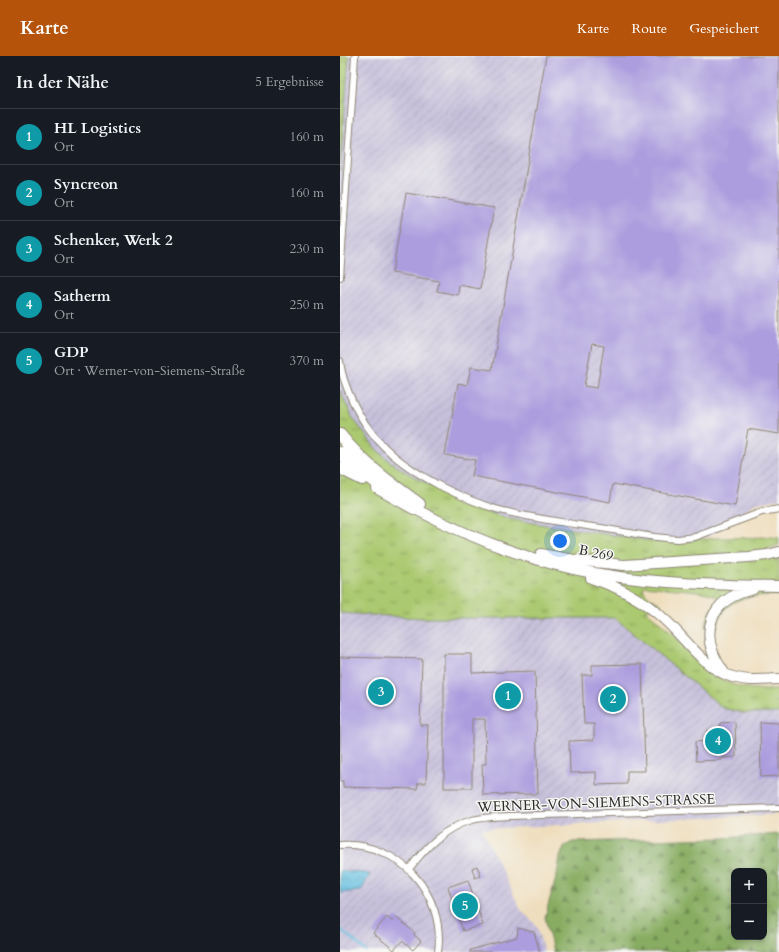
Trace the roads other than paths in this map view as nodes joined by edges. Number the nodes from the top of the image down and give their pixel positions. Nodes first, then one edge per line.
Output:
1 (355, 56) edge
2 (340, 277) edge
3 (340, 361) edge
4 (340, 435) edge
5 (340, 446) edge
6 (340, 453) edge
7 (340, 468) edge
8 (417, 506) junction
9 (779, 509) edge
10 (779, 552) edge
11 (532, 555) junction
12 (779, 582) edge
13 (779, 586) edge
14 (726, 675) junction
15 (779, 679) edge
16 (779, 808) edge
17 (340, 845) edge
18 (409, 869) junction
19 (438, 952) edge

1 - 2 street
3 - 9 street
4 - 8 highway
5 - 8 highway
6 - 8 highway
7 - 8 highway
8 - 11 main road, B 269 / B 269
10 - 11 main road
11 - 12 main road, B 269 / B 269
11 - 13 main road
11 - 14 main road
13 - 14 main road
14 - 15 main road
16 - 18 street, WERNER-VON-SIEMENS-STRASSE
17 - 18 street
18 - 19 street

